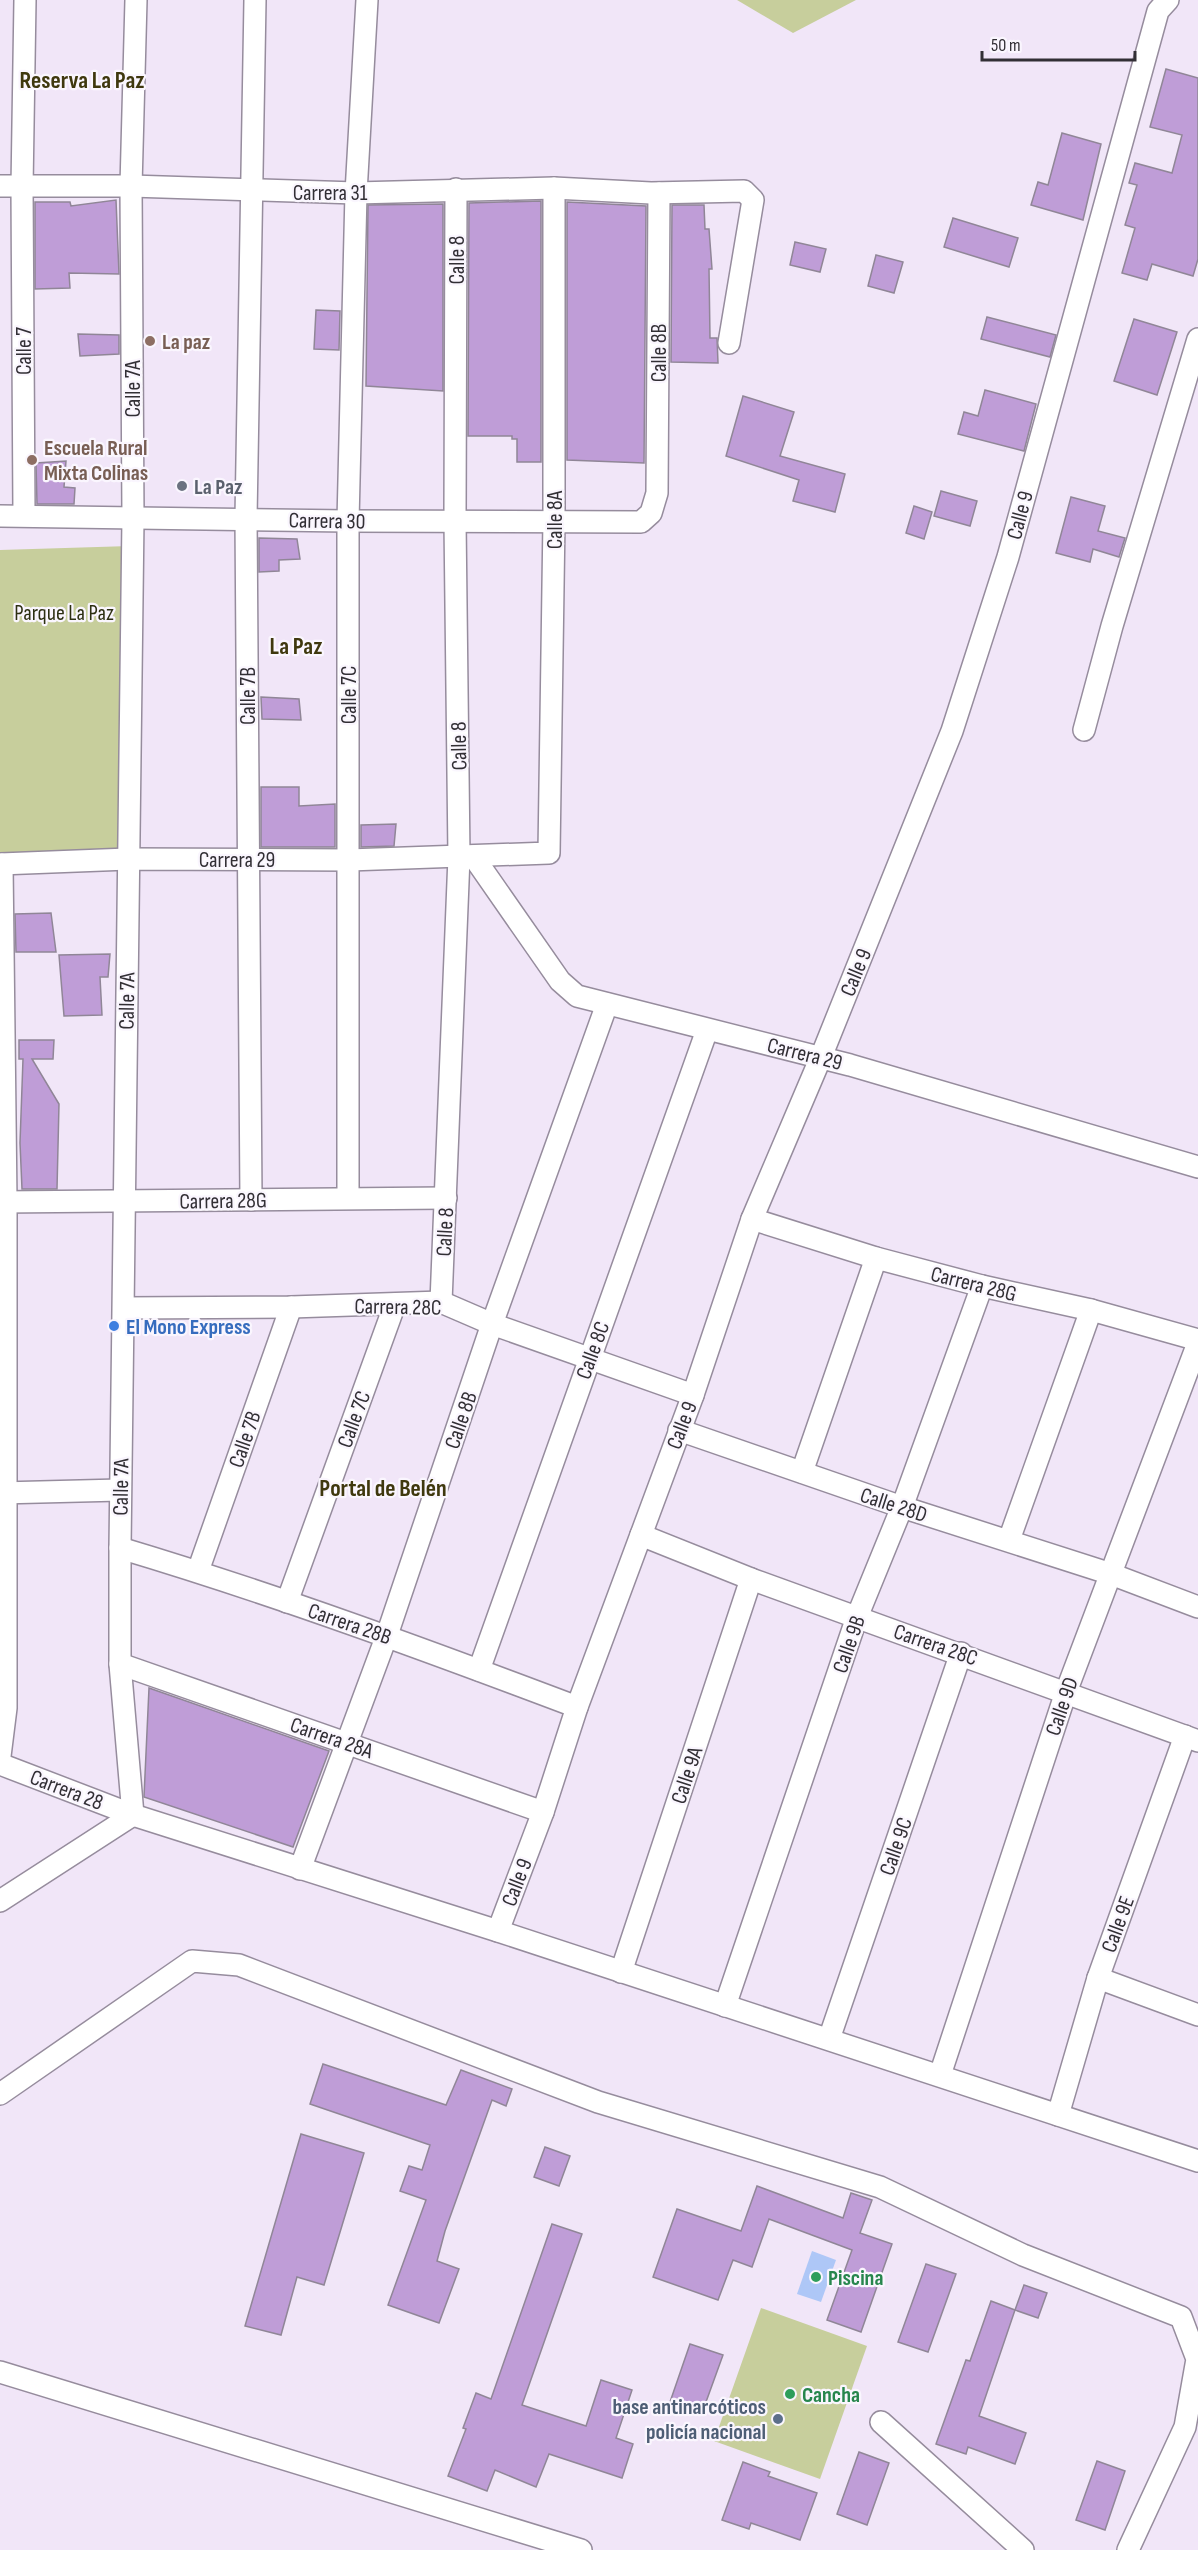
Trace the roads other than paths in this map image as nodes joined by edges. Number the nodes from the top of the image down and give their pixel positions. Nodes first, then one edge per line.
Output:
1 (25, 0) edge
2 (135, 0) edge
3 (255, 0) edge
4 (367, 0) edge
5 (1168, 0) edge
6 (0, 186) edge
7 (131, 186) junction
8 (22, 187) junction
9 (554, 188) junction
10 (456, 189) junction
11 (253, 192) junction
12 (356, 193) junction
13 (659, 193) junction
14 (1198, 339) edge
15 (729, 343) dead end
16 (651, 513) joint
17 (24, 515) junction
18 (0, 516) edge
19 (133, 518) junction
20 (246, 518) junction
21 (554, 520) junction
22 (348, 521) junction
23 (455, 521) junction
24 (1084, 730) dead end
25 (549, 853) joint
26 (466, 857) junction
27 (248, 858) junction
28 (128, 859) junction
29 (349, 860) junction
30 (1, 864) edge
31 (607, 1004) junction
32 (707, 1030) junction
33 (821, 1057) junction
34 (1198, 1167) edge
35 (348, 1197) junction
36 (446, 1198) junction
37 (251, 1200) junction
38 (3, 1202) edge
39 (123, 1203) junction
40 (752, 1219) junction
41 (876, 1258) junction
42 (982, 1286) junction
43 (441, 1302) junction
44 (395, 1304) junction
45 (291, 1307) junction
46 (124, 1308) junction
47 (1091, 1310) junction
48 (492, 1324) junction
49 (1198, 1342) edge
50 (590, 1357) junction
51 (693, 1395) junction
52 (679, 1430) junction
53 (802, 1472) junction
54 (120, 1490) junction
55 (3, 1493) edge
56 (902, 1507) junction
57 (641, 1535) junction
58 (1009, 1540) junction
59 (120, 1548) junction
60 (198, 1571) junction
61 (1111, 1574) junction
62 (751, 1579) junction
63 (288, 1602) junction
64 (1198, 1607) edge
65 (857, 1617) junction
66 (387, 1635) junction
67 (961, 1653) junction
68 (120, 1664) junction
69 (479, 1670) junction
70 (1066, 1692) junction
71 (577, 1707) junction
72 (1191, 1738) edge
73 (346, 1742) junction
74 (0, 1756) edge
75 (0, 1764) edge
76 (543, 1812) junction
77 (133, 1815) junction
78 (300, 1869) junction
79 (5, 1893) edge
80 (498, 1930) junction
81 (621, 1972) junction
82 (1098, 1978) junction
83 (725, 2006) junction
84 (1198, 2015) edge
85 (829, 2039) junction
86 (940, 2075) junction
87 (0, 2094) edge
88 (1058, 2115) junction
89 (1198, 2161) edge
90 (0, 2372) edge
91 (881, 2422) dead end
92 (581, 2550) edge
93 (1023, 2550) edge
94 (1128, 2550) edge

1 - 8 street, Calle 7
2 - 7 street, Calle 7A
3 - 11 street, Calle 7B
4 - 12 street, Calle 7C
5 - 33 street, Calle 9
6 - 8 street, Carrera 31
7 - 8 street, Carrera 31
7 - 11 street, Carrera 31
7 - 19 street, Calle 7A
8 - 17 street, Calle 7
9 - 10 street, Carrera 31
9 - 13 street, Carrera 31
9 - 21 street, Calle 8A
10 - 12 street, Carrera 31
10 - 23 street, Calle 8
11 - 12 street, Carrera 31
11 - 20 street, Calle 7B
12 - 22 street, Calle 7C
13 - 15 street, Carrera 31
13 - 16 street, Calle 8B
14 - 24 street
16 - 21 street, Carrera 30
17 - 18 street, Carrera 30
17 - 19 street, Carrera 30
19 - 20 street, Carrera 30
19 - 28 street, Calle 7A
20 - 22 street, Carrera 30
20 - 27 street, Calle 7B
21 - 23 street, Carrera 30
21 - 25 street, Calle 8A
22 - 23 street, Carrera 30
22 - 29 street, Calle 7C
23 - 26 street, Calle 8
25 - 26 street, Carrera 29
26 - 29 street, Carrera 29
26 - 31 street, Carrera 29
26 - 36 street, Calle 8
27 - 28 street, Carrera 29
27 - 29 street, Carrera 29
27 - 37 street, Calle 7B
28 - 30 street, Carrera 29
28 - 39 street, Calle 7A
29 - 35 street, Calle 7C
30 - 38 street
31 - 32 street, Carrera 29
31 - 48 street, Calle 8B
32 - 33 street, Carrera 29
32 - 50 street, Calle 8C
33 - 34 street, Carrera 29
33 - 40 street, Calle 9
35 - 36 street, Carrera 28G
35 - 37 street, Carrera 28G
36 - 43 street, Calle 8
37 - 39 street, Carrera 28G
38 - 39 street, Carrera 28G
38 - 55 street
39 - 46 street, Calle 7A
40 - 41 street, Carrera 28G
40 - 51 street, Calle 9
41 - 42 street, Carrera 28G
41 - 53 street
42 - 47 street, Carrera 28G
42 - 56 street, Calle 9B
43 - 44 street, Carrera 28C
43 - 48 street, Carrera 28C
44 - 45 street, Carrera 28C
44 - 63 street, Calle 7C
45 - 46 street, Carrera 28C
45 - 60 street, Calle 7B
46 - 54 street, Calle 7A
47 - 49 street, Carrera 28G
47 - 58 street
48 - 50 street, Carrera 28C
48 - 66 street, Calle 8B
49 - 61 street, Calle 9D
50 - 51 street, Carrera 28C
50 - 69 street, Calle 8C
51 - 52 street, Calle 9
52 - 53 street, Calle 28D
52 - 57 street, Calle 9
53 - 56 street, Calle 28D
54 - 55 street
54 - 59 street, Calle 7A
55 - 74 street
56 - 58 street, Calle 28D
56 - 65 street, Calle 9B
57 - 62 street, Carrera 28C
57 - 71 street, Calle 9
58 - 61 street, Calle 28D
59 - 60 street, Carrera 28B
59 - 68 street, Calle 7A
60 - 63 street, Carrera 28B
61 - 64 street, Calle 28D
61 - 70 street, Calle 9D
62 - 65 street, Carrera 28C
62 - 81 street, Calle 9A
63 - 66 street, Carrera 28B
65 - 67 street, Carrera 28C
65 - 83 street, Calle 9B
66 - 69 street, Carrera 28B
66 - 73 street, Calle 8B
67 - 70 street, Carrera 28C
67 - 85 street, Calle 9C
68 - 73 street, Carrera 28A
68 - 77 street, Calle 7A
69 - 71 street, Carrera 28B
70 - 72 street, Carrera 28C
70 - 86 street, Calle 9D
71 - 76 street, Calle 9
72 - 82 street, Calle 9E
73 - 76 street, Carrera 28A
73 - 78 street, Calle 8B
75 - 77 street, Carrera 28
76 - 80 street, Calle 9
77 - 78 street, Carrera 28
77 - 79 street
78 - 80 street, Carrera 28
80 - 81 street, Carrera 28
81 - 83 street, Carrera 28
82 - 84 street
82 - 88 street, Calle 9E
83 - 85 street, Carrera 28
85 - 86 street, Carrera 28
86 - 88 street, Carrera 28
87 - 94 street
88 - 89 street, Carrera 28
90 - 92 street
91 - 93 street

